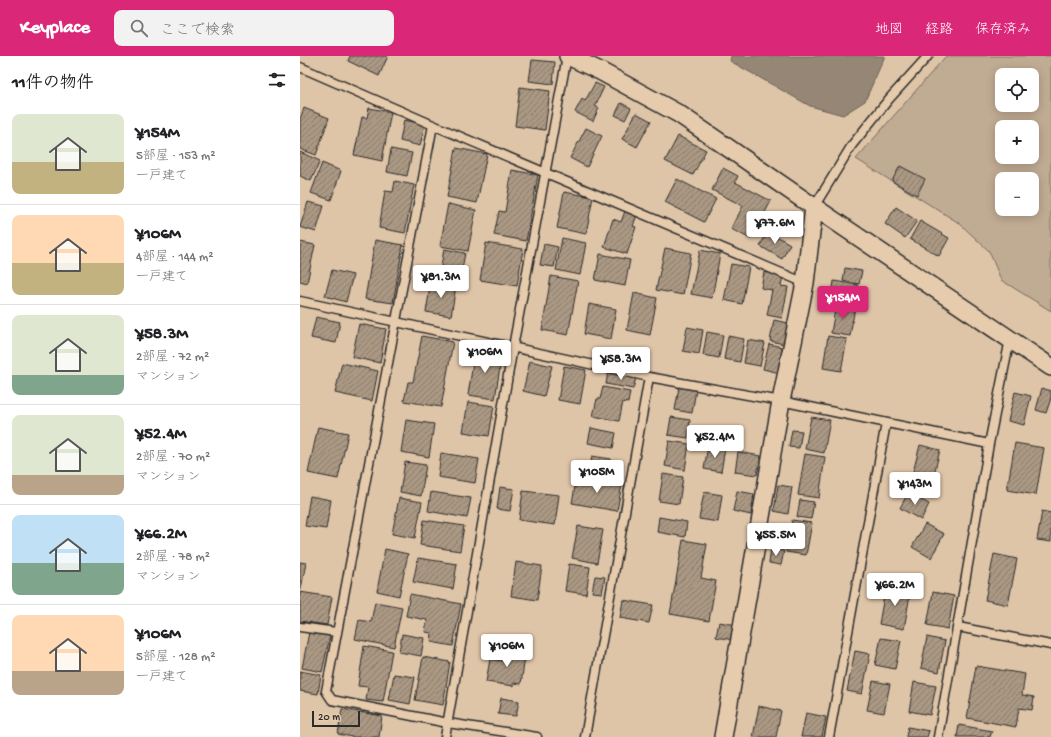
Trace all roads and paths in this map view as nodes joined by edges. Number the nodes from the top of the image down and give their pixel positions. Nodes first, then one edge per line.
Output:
1 (567, 56) edge
2 (928, 56) edge
3 (300, 67) edge
4 (433, 125) junction
5 (546, 172) junction
6 (814, 207) junction
7 (805, 283) junction
8 (300, 301) edge
9 (395, 321) junction
10 (1010, 339) junction
11 (514, 347) junction
12 (1051, 367) edge
13 (649, 377) junction
14 (781, 401) junction
15 (886, 423) junction
16 (989, 444) junction
17 (300, 627) edge
18 (958, 627) junction
19 (336, 632) junction
20 (1051, 645) edge
21 (448, 723) junction
22 (445, 737) edge
23 (537, 737) edge
24 (585, 737) edge
25 (724, 737) edge
26 (829, 737) edge
27 (938, 737) edge

1 - 5 lane
1 - 6 street
2 - 6 lane
3 - 4 lane
4 - 5 lane
4 - 9 lane
5 - 7 lane
5 - 11 lane
6 - 7 street
6 - 10 street
7 - 14 street
8 - 9 lane
9 - 11 lane
9 - 19 lane
10 - 12 street
10 - 16 lane
11 - 13 lane
11 - 21 lane
13 - 14 lane
13 - 24 lane
14 - 15 lane
14 - 25 street
15 - 16 lane
15 - 26 lane
16 - 18 lane
17 - 19 lane
18 - 20 lane
18 - 27 lane
19 - 21 lane
21 - 22 lane
21 - 23 lane

